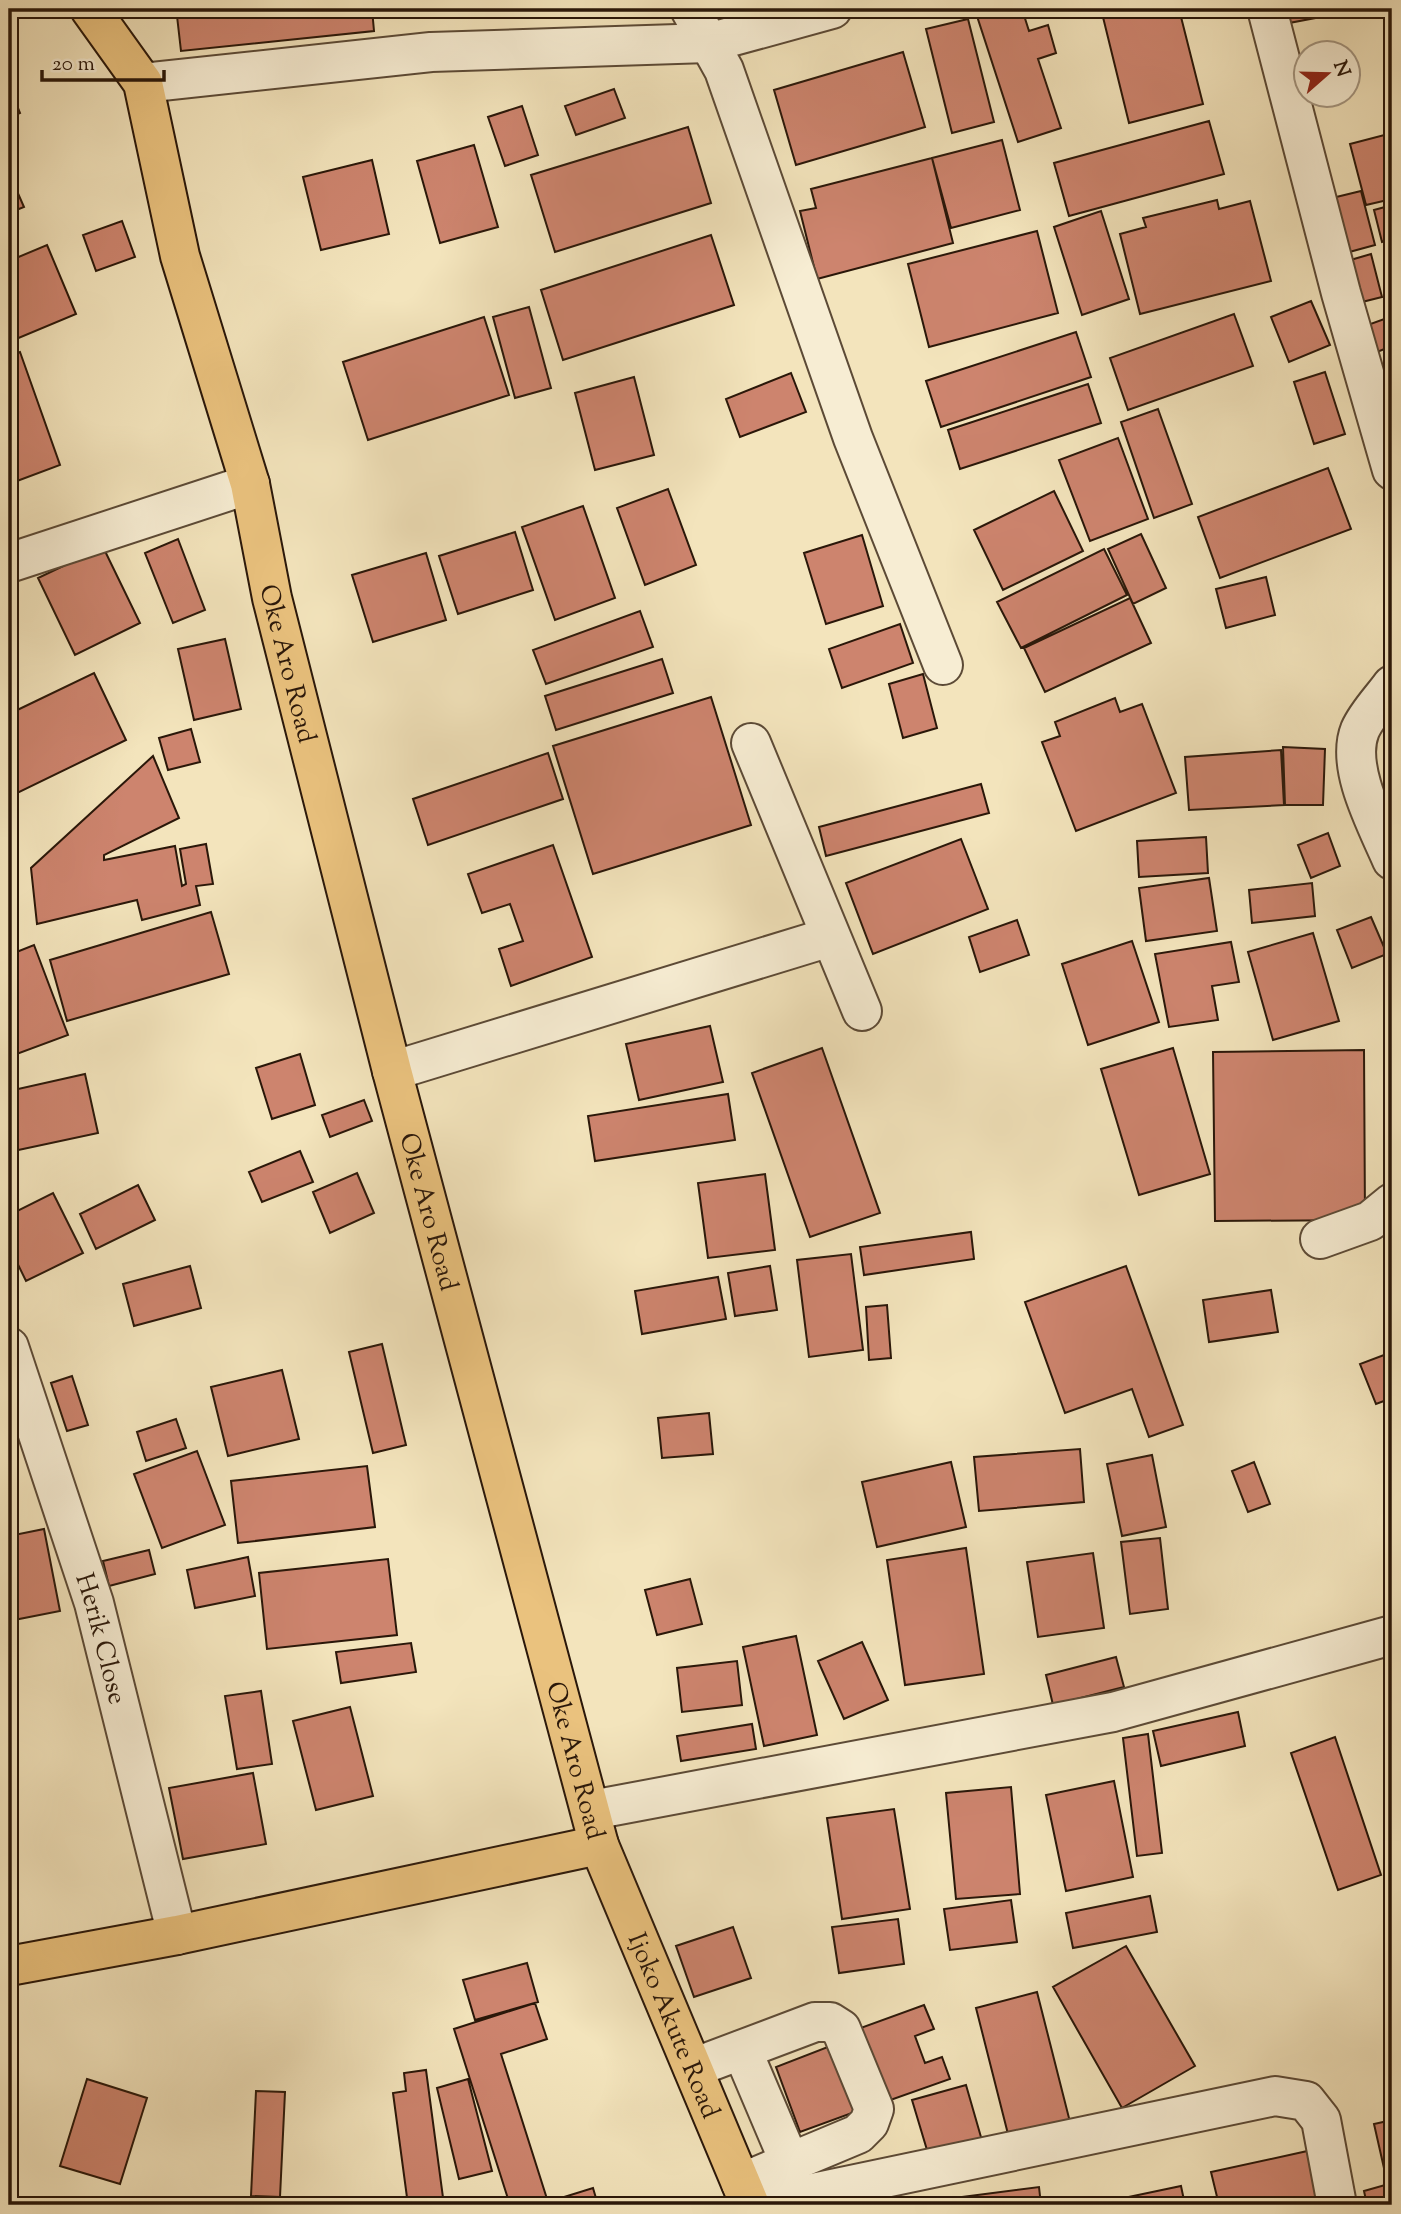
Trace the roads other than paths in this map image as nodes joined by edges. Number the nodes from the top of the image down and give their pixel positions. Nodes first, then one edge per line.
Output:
1 (90, 9) edge
2 (690, 9) edge
3 (832, 9) edge
4 (1267, 9) edge
5 (708, 43) junction
6 (143, 83) junction
7 (1392, 470) edge
8 (250, 484) junction
9 (9, 563) edge
10 (943, 665) dead end
11 (1392, 685) edge
12 (751, 743) dead end
13 (1392, 860) edge
14 (830, 937) junction
15 (862, 1010) dead end
16 (392, 1071) junction
17 (1392, 1203) edge
18 (1320, 1239) dead end
19 (9, 1347) edge
20 (1392, 1635) edge
21 (595, 1827) junction
22 (177, 1935) junction
23 (9, 1966) edge
24 (742, 2050) junction
25 (693, 2068) junction
26 (790, 2163) junction
27 (749, 2198) edge
28 (1337, 2205) edge

1 - 6 main road, Oke Aro Road
2 - 5 street
3 - 5 street
4 - 7 street
5 - 6 street
5 - 10 street
6 - 8 main road, Oke Aro Road
8 - 9 street
8 - 16 main road, Oke Aro Road
11 - 13 street
12 - 14 street
14 - 15 street
14 - 16 street
16 - 21 main road, Oke Aro Road
17 - 18 street
19 - 22 street, Herik Close
20 - 21 street
21 - 22 main road, Oke Aro Road
21 - 25 main road, Ijoko Akute Road
22 - 23 main road, Oke Aro Road
24 - 25 street
24 - 26 street
24 - 26 street
25 - 27 main road, Ijoko Akute Road
26 - 27 street
27 - 28 street

